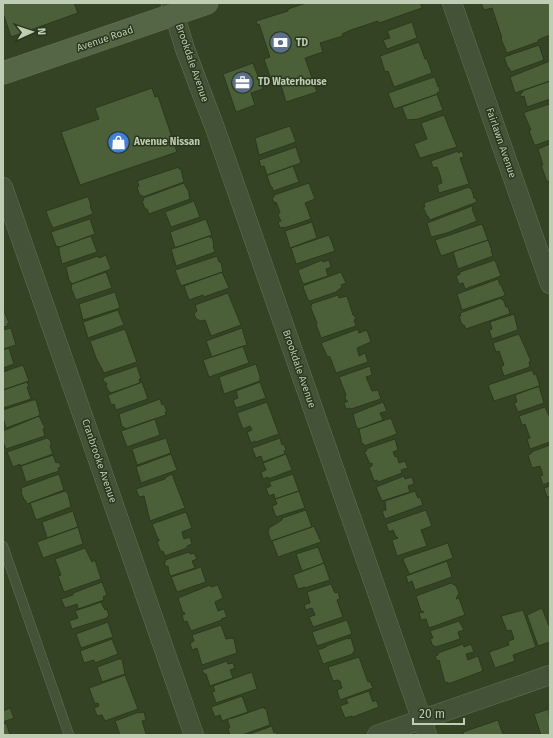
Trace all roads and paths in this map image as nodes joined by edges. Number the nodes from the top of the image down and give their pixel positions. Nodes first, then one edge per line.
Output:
1 (207, 3) edge
2 (452, 3) edge
3 (173, 9) edge
4 (3, 74) edge
5 (3, 187) edge
6 (550, 284) edge
7 (3, 546) edge
8 (550, 675) edge
9 (424, 727) edge
10 (69, 735) edge
11 (194, 735) edge
12 (377, 735) edge

1 - 3 main road, Avenue Road
2 - 6 street, Fairlawn Avenue
3 - 4 main road, Avenue Road
3 - 9 street, Brookdale Avenue
5 - 11 street, Cranbrooke Avenue
7 - 10 lane
8 - 9 street
9 - 12 street

